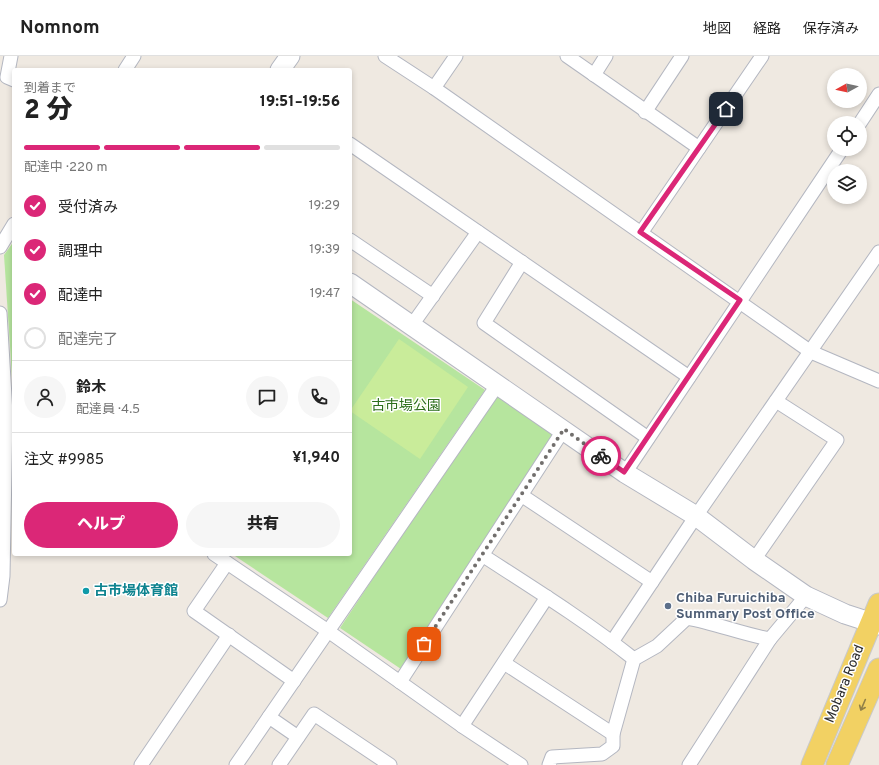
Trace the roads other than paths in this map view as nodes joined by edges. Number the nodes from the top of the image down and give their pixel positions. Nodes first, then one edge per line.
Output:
1 (11, 56) edge
2 (290, 56) edge
3 (385, 56) edge
4 (456, 56) edge
5 (567, 56) edge
6 (606, 56) edge
7 (682, 56) edge
8 (762, 56) edge
9 (281, 68) edge
10 (594, 75) junction
11 (12, 79) edge
12 (434, 88) junction
13 (879, 94) edge
14 (645, 112) junction
15 (865, 116) edge
16 (352, 145) edge
17 (699, 148) junction
18 (837, 156) edge
19 (12, 227) edge
20 (478, 232) junction
21 (640, 232) junction
22 (352, 241) edge
23 (0, 247) edge
24 (879, 252) edge
25 (522, 262) junction
26 (352, 284) edge
27 (433, 296) junction
28 (740, 300) junction
29 (0, 313) edge
30 (412, 325) junction
31 (811, 352) junction
32 (689, 377) junction
33 (879, 381) edge
34 (498, 384) junction
35 (776, 401) junction
36 (10, 417) edge
37 (564, 429) junction
38 (648, 438) junction
39 (624, 472) junction
40 (521, 495) junction
41 (696, 516) junction
42 (2, 543) edge
43 (217, 556) edge
44 (482, 556) junction
45 (754, 560) junction
46 (227, 563) junction
47 (652, 582) junction
48 (806, 596) junction
49 (547, 597) junction
50 (0, 600) edge
51 (876, 617) edge
52 (328, 631) junction
53 (229, 635) junction
54 (770, 639) junction
55 (612, 642) junction
56 (634, 659) junction
57 (504, 663) junction
58 (879, 669) edge
59 (294, 682) junction
60 (400, 682) junction
61 (269, 717) junction
62 (462, 726) junction
63 (613, 734) junction
64 (298, 737) junction
65 (141, 765) edge
66 (236, 765) edge
67 (279, 765) edge
68 (390, 765) edge
69 (521, 765) edge
70 (549, 765) edge
71 (689, 765) edge
72 (812, 765) edge
73 (837, 765) edge

1 - 11 street
2 - 9 street
3 - 12 street
4 - 12 street
5 - 10 street
6 - 10 street
7 - 14 street
8 - 17 street
10 - 14 street
12 - 21 street
13 - 15 street
14 - 17 street
16 - 20 street
17 - 21 street
18 - 28 street
19 - 23 street
20 - 25 street
20 - 27 street
21 - 28 street
22 - 27 street
24 - 31 street
25 - 32 street
25 - 38 street
26 - 30 street
27 - 30 street
28 - 31 street
28 - 32 street
29 - 36 street
30 - 34 street
31 - 33 street
31 - 35 street
32 - 38 street
34 - 37 street
34 - 52 street
35 - 41 street
35 - 45 street
36 - 42 street
37 - 39 street
37 - 40 street
38 - 39 street
39 - 41 street
40 - 44 street
40 - 47 street
41 - 45 street
41 - 47 street
42 - 50 street
43 - 46 street
44 - 49 street
44 - 60 street
45 - 48 street
46 - 52 street
46 - 53 street
47 - 55 street
48 - 51 street
48 - 54 street
49 - 55 street
49 - 57 street
51 - 72 main road, Mobara Road
52 - 59 street
52 - 60 street
53 - 59 street
53 - 65 street
54 - 56 street
54 - 71 street
55 - 56 street
56 - 63 street
57 - 62 street
57 - 63 street
58 -> 73 main road
59 - 61 street
60 - 62 street
61 - 64 street
61 - 66 street
62 - 69 street
63 - 70 street
64 - 67 street
64 - 68 street

